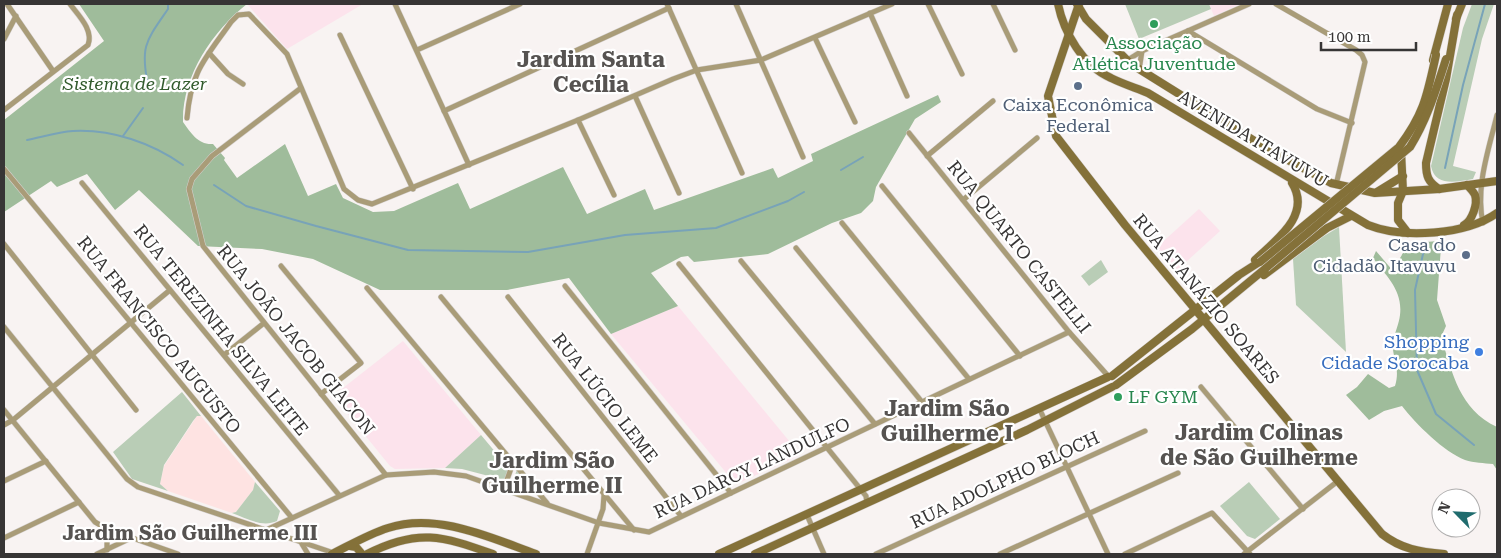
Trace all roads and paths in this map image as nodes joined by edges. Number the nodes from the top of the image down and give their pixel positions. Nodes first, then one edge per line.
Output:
1 (7, 4) edge
2 (70, 4) edge
3 (395, 4) edge
4 (520, 4) edge
5 (737, 4) edge
6 (892, 4) edge
7 (928, 4) edge
8 (993, 4) edge
9 (1058, 4) edge
10 (1249, 4) edge
11 (1276, 4) edge
12 (1282, 4) edge
13 (1448, 4) edge
14 (1462, 4) edge
15 (1078, 5) edge
16 (668, 6) edge
17 (1286, 10) junction
18 (870, 13) junction
19 (1457, 15) junction
20 (16, 16) junction
21 (1188, 31) junction
22 (1069, 34) junction
23 (340, 35) dead end
24 (815, 38) junction
25 (4, 39) edge
26 (416, 50) junction
27 (1015, 50) dead end
28 (1142, 51) junction
29 (209, 53) junction
30 (1436, 55) junction
31 (761, 60) junction
32 (1126, 61) junction
33 (698, 70) junction
34 (1139, 70) junction
35 (54, 71) junction
36 (962, 74) dead end
37 (243, 84) dead end
38 (301, 88) junction
39 (635, 96) junction
40 (907, 96) dead end
41 (993, 101) dead end
42 (4, 110) edge
43 (444, 111) junction
44 (1497, 115) edge
45 (187, 118) dead end
46 (578, 120) junction
47 (855, 122) dead end
48 (1352, 123) junction
49 (909, 134) dead end
50 (1037, 138) dead end
51 (927, 156) junction
52 (803, 157) dead end
53 (469, 165) junction
54 (4, 169) edge
55 (742, 173) dead end
56 (1403, 176) junction
57 (1291, 181) junction
58 (1497, 181) edge
59 (82, 183) dead end
60 (1482, 183) junction
61 (1336, 184) junction
62 (1467, 185) junction
63 (882, 186) dead end
64 (414, 189) junction
65 (1438, 189) junction
66 (1419, 190) junction
67 (1363, 192) junction
68 (1403, 192) junction
69 (679, 193) dead end
70 (1375, 193) junction
71 (614, 195) dead end
72 (963, 200) junction
73 (1328, 203) junction
74 (1398, 203) junction
75 (1497, 214) edge
76 (1351, 216) junction
77 (842, 223) dead end
78 (1483, 224) junction
79 (1458, 228) junction
80 (1408, 233) junction
81 (4, 244) edge
82 (796, 248) dead end
83 (741, 261) dead end
84 (679, 264) dead end
85 (1264, 265) junction
86 (281, 266) dead end
87 (1239, 275) junction
88 (1253, 279) junction
89 (565, 286) dead end
90 (367, 288) dead end
91 (170, 290) junction
92 (441, 297) dead end
93 (508, 297) dead end
94 (1196, 309) junction
95 (1204, 319) junction
96 (131, 322) junction
97 (264, 323) junction
98 (4, 327) edge
99 (1069, 332) junction
100 (93, 354) junction
101 (224, 355) junction
102 (1020, 356) junction
103 (1110, 377) junction
104 (969, 380) junction
105 (1114, 386) junction
106 (53, 387) junction
107 (1201, 387) dead end
108 (321, 394) junction
109 (922, 402) junction
110 (1039, 408) junction
111 (4, 410) edge
112 (136, 410) dead end
113 (13, 420) junction
114 (1046, 421) junction
115 (874, 424) junction
116 (4, 425) edge
117 (1146, 431) dead end
118 (828, 447) junction
119 (46, 461) junction
120 (513, 463) junction
121 (1067, 468) junction
122 (1178, 473) dead end
123 (386, 475) junction
124 (4, 481) edge
125 (1338, 481) junction
126 (504, 488) junction
127 (860, 490) junction
128 (731, 492) junction
129 (604, 494) junction
130 (339, 495) junction
131 (79, 502) junction
132 (547, 503) junction
133 (867, 504) junction
134 (1303, 509) junction
135 (1089, 514) junction
136 (807, 515) junction
137 (681, 516) junction
138 (292, 518) junction
139 (599, 523) junction
140 (107, 529) junction
141 (812, 529) junction
142 (266, 530) junction
143 (634, 530) junction
144 (4, 538) edge
145 (131, 538) junction
146 (302, 543) junction
147 (384, 545) junction
148 (107, 550) junction
149 (341, 551) edge
150 (97, 554) edge
151 (174, 554) edge
152 (308, 554) edge
153 (362, 554) edge
154 (367, 554) edge
155 (376, 554) edge
156 (493, 554) edge
157 (536, 554) edge
158 (588, 554) edge
159 (719, 554) edge
160 (755, 554) edge
161 (824, 554) edge
162 (876, 554) edge
163 (1000, 554) edge
164 (1108, 554) edge
165 (1125, 554) edge
166 (1247, 554) edge
167 (1439, 554) edge
168 (1444, 554) edge

1 - 20 street
2 - 35 street
3 - 26 street
4 - 26 street
5 - 31 street
6 - 18 street
7 - 36 street
8 - 27 street
9 - 22 main road, AVENIDA ITAVUVU
10 - 21 street
11 - 17 street
12 - 17 street
13 - 30 main road
14 - 19 main road
15 - 22 main road, RUA ATANÁZIO SOARES
15 - 32 main road, AVENIDA ITAVUVU
16 - 33 street
16 - 43 street
17 - 48 street
18 - 24 street
18 - 40 street
19 - 65 main road
19 - 85 main road, bridge
20 - 25 street
20 - 35 street
21 - 28 street
21 - 48 street
22 - 57 main road, AVENIDA ITAVUVU
22 - 94 main road, RUA ATANÁZIO SOARES
23 - 64 street
24 - 31 street
24 - 47 street
26 - 43 street
28 - 32 street
28 - 34 street
29 - 37 street
29 - 38 street
29 - 45 street
30 - 56 main road
30 - 85 main road, bridge
31 - 33 street
31 - 52 street
32 - 34 main road, AVENIDA ITAVUVU
33 - 39 street
33 - 55 street
34 - 61 main road, AVENIDA ITAVUVU
35 - 42 street
38 - 64 street
38 - 97 street, RUA JOÃO JACOB GIACON
39 - 46 street
39 - 69 street
41 - 51 street
43 - 53 street
44 - 60 street
46 - 53 street
46 - 71 street
48 - 61 street
49 - 51 street, RUA QUARTO CASTELLI
50 - 72 street
51 - 72 street, RUA QUARTO CASTELLI
53 - 64 street
54 - 96 street, RUA FRANCISCO AUGUSTO
56 - 68 main road
56 - 70 main road
57 - 73 main road, AVENIDA ITAVUVU
57 - 87 main road
58 - 60 main road, AVENIDA ITAVUVU
59 - 91 street, RUA TEREZINHA SILVA LEITE
60 - 62 main road, AVENIDA ITAVUVU
60 - 78 street
61 - 67 main road, AVENIDA ITAVUVU
62 - 65 main road, AVENIDA ITAVUVU
62 - 79 main road
63 - 102 street
65 - 66 main road, AVENIDA ITAVUVU
66 - 68 main road, AVENIDA ITAVUVU
66 - 74 main road
67 - 70 main road, AVENIDA ITAVUVU
67 - 73 main road, AVENIDA ITAVUVU
68 - 70 main road, AVENIDA ITAVUVU
68 - 74 main road
72 - 99 street, RUA QUARTO CASTELLI
73 - 76 main road, AVENIDA ITAVUVU
73 - 85 main road
74 - 80 main road
75 - 78 main road, AVENIDA ITAVUVU
76 - 80 main road, AVENIDA ITAVUVU
76 - 88 main road
77 - 104 street
78 - 79 main road, AVENIDA ITAVUVU
79 - 80 main road, AVENIDA ITAVUVU
81 - 100 street
82 - 109 street
83 - 115 street
84 - 118 street
85 - 87 main road
85 - 88 main road
86 - 108 street
87 - 94 main road
88 - 95 main road
89 - 128 street
90 - 120 street
91 - 96 street
91 - 101 street, RUA TEREZINHA SILVA LEITE
92 - 129 street
93 - 137 street, RUA LÚCIO LEME
94 - 95 main road, RUA ATANÁZIO SOARES
94 - 103 main road
95 - 105 main road
95 - 125 main road, RUA ATANÁZIO SOARES
96 - 100 street
96 - 138 street, RUA FRANCISCO AUGUSTO
97 - 101 street
97 - 108 street, RUA JOÃO JACOB GIACON
98 - 106 street
99 - 102 street, RUA DARCY LANDULFO
99 - 103 street, RUA QUARTO CASTELLI
100 - 106 street
100 - 112 street
101 - 130 street, RUA TEREZINHA SILVA LEITE
102 - 104 street, RUA DARCY LANDULFO
103 - 105 main road
103 - 110 main road
104 - 109 street, RUA DARCY LANDULFO
105 - 114 main road
106 - 113 street
106 - 142 street
107 - 134 street
108 - 123 street, RUA JOÃO JACOB GIACON
109 - 115 street, RUA DARCY LANDULFO
110 - 114 street
110 - 127 main road
111 - 113 street
113 - 116 street
113 - 119 street
114 - 121 street
114 - 133 main road
115 - 118 street, RUA DARCY LANDULFO
117 - 121 street, RUA ADOLPHO BLOCH
118 - 127 street
118 - 128 street, RUA DARCY LANDULFO
119 - 124 street
119 - 131 street
120 - 126 street
120 - 132 street
121 - 135 street
121 - 162 street, RUA ADOLPHO BLOCH
122 - 135 street
123 - 126 street, RUA DARCY LANDULFO
123 - 130 street, RUA DARCY LANDULFO
125 - 134 street
125 - 167 main road, RUA ATANÁZIO SOARES
126 - 132 street, RUA DARCY LANDULFO
127 - 133 street
127 - 136 main road
128 - 137 street, RUA DARCY LANDULFO
129 - 139 street
129 - 143 street
130 - 138 street, RUA DARCY LANDULFO
131 - 140 street
131 - 144 street
132 - 139 street, RUA DARCY LANDULFO
133 - 141 main road
134 - 166 street
135 - 163 street
135 - 164 street
136 - 141 street
136 - 159 main road
137 - 143 street, RUA DARCY LANDULFO
138 - 142 street, RUA DARCY LANDULFO
139 - 143 street, RUA DARCY LANDULFO
139 - 158 street
140 - 145 street
140 - 148 street
141 - 160 main road
141 - 161 street
142 - 146 street
145 - 148 street
145 - 151 street
146 - 149 street
146 - 152 street
147 - 154 main road
147 - 155 main road
147 - 156 main road
148 - 150 street
149 - 153 main road
149 - 157 main road
165 - 166 street
167 - 168 main road, RUA ATANÁZIO SOARES

